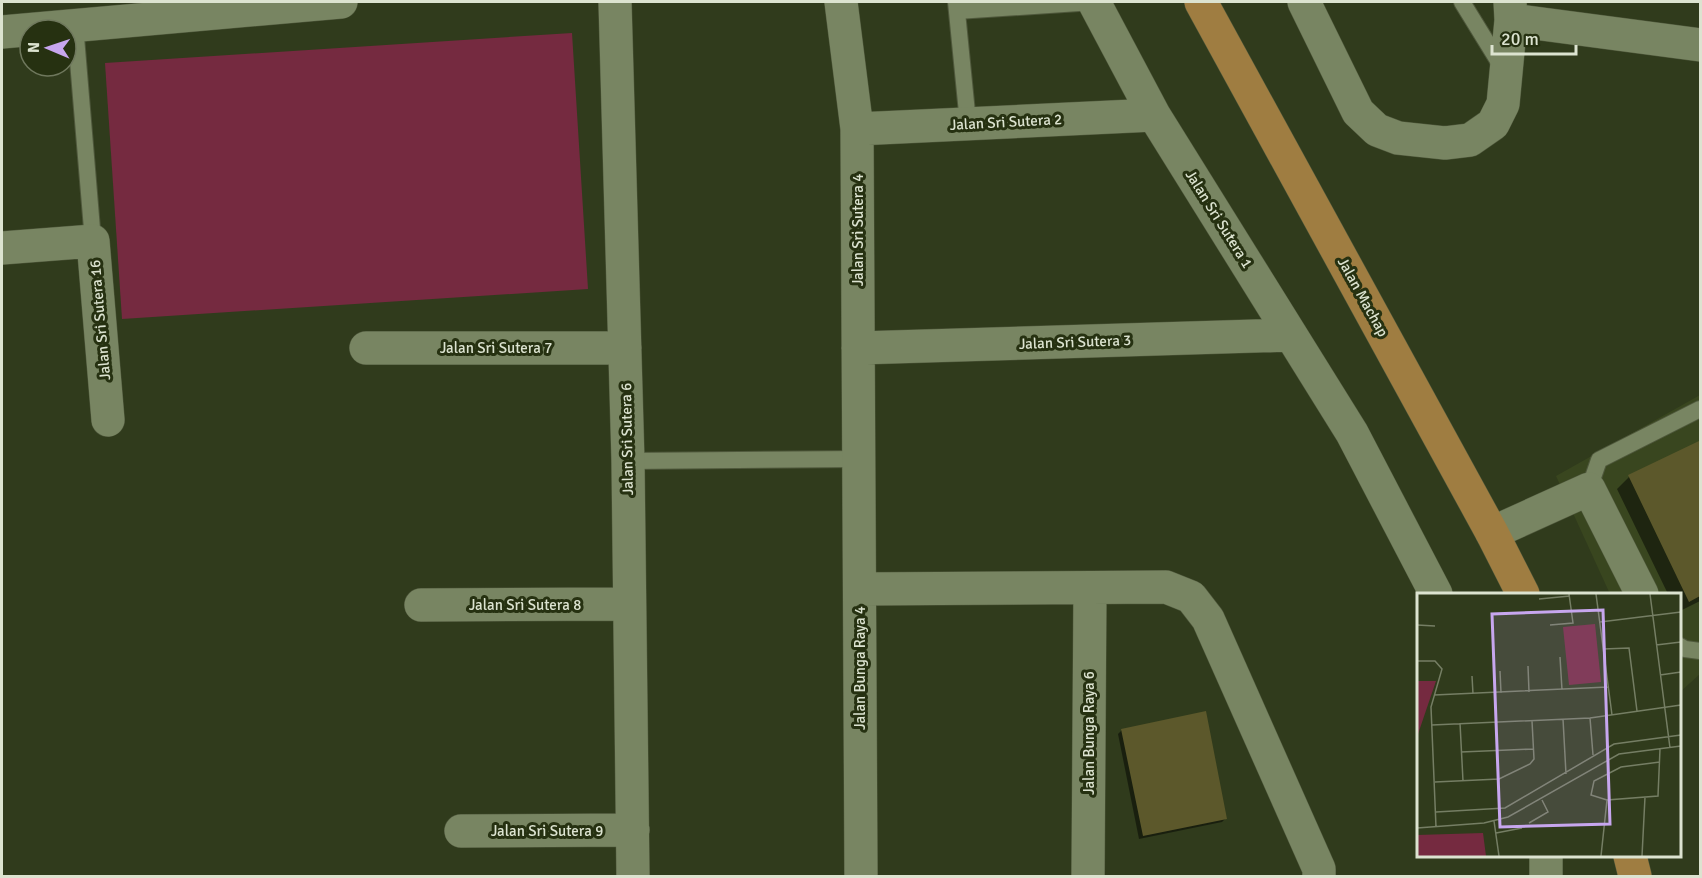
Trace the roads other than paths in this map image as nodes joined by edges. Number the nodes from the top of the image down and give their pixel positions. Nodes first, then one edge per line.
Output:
1 (341, 2) edge
2 (615, 2) edge
3 (841, 2) edge
4 (1094, 2) edge
5 (1201, 2) edge
6 (1304, 2) edge
7 (1462, 2) edge
8 (309, 3) edge
9 (957, 6) edge
10 (1511, 11) edge
11 (86, 17) edge
12 (2, 32) edge
13 (1701, 45) edge
14 (1506, 73) junction
15 (1154, 115) junction
16 (968, 123) junction
17 (857, 129) junction
18 (93, 241) junction
19 (2, 248) edge
20 (1291, 335) junction
21 (366, 348) dead end
22 (625, 348) junction
23 (858, 348) junction
24 (1701, 409) edge
25 (108, 420) dead end
26 (859, 459) junction
27 (628, 461) junction
28 (1588, 489) junction
29 (1492, 533) junction
30 (860, 589) junction
31 (1090, 589) junction
32 (1435, 593) edge
33 (1522, 593) edge
34 (1641, 593) edge
35 (629, 604) junction
36 (422, 605) dead end
37 (1681, 647) edge
38 (1701, 651) edge
39 (633, 830) junction
40 (460, 831) dead end
41 (1546, 857) edge
42 (1630, 857) edge
43 (1319, 873) edge
44 (633, 876) edge
45 (861, 876) edge
46 (1088, 876) edge
47 (1546, 876) edge
48 (1635, 876) edge

1 - 8 street
2 - 22 street, Jalan Sri Sutera 6
3 - 17 street, Jalan Sri Sutera 4
4 - 9 lane
4 - 15 street, Jalan Sri Sutera 1
5 - 29 main road, Jalan Machap
6 - 14 street
7 - 14 lane
8 - 11 street
9 - 16 lane
10 - 13 street
10 - 14 street
11 - 12 street
11 - 18 lane
15 - 16 street, Jalan Sri Sutera 2
15 - 20 street, Jalan Sri Sutera 1
16 - 17 street, Jalan Sri Sutera 2
17 - 23 street, Jalan Sri Sutera 4
18 - 19 street, Jalan Sri Sutera 16
18 - 25 street, Jalan Sri Sutera 16
20 - 23 street, Jalan Sri Sutera 3
20 - 32 street, Jalan Sri Sutera 1
21 - 22 street, Jalan Sri Sutera 7
22 - 27 street, Jalan Sri Sutera 6
23 - 26 street, Jalan Sri Sutera 4
24 - 28 lane
26 - 27 lane
26 - 30 street, Jalan Bunga Raya 4
27 - 35 street, Jalan Sri Sutera 6
28 - 29 street
28 - 34 street
29 - 33 main road, Jalan Machap
30 - 31 street
30 - 45 street, Jalan Bunga Raya 4
31 - 43 street
31 - 46 street, Jalan Bunga Raya 6
35 - 36 street, Jalan Sri Sutera 8
35 - 39 street, Jalan Sri Sutera 6
37 - 38 lane
39 - 40 street, Jalan Sri Sutera 9
39 - 44 street, Jalan Sri Sutera 6
41 - 47 street
42 - 48 main road

